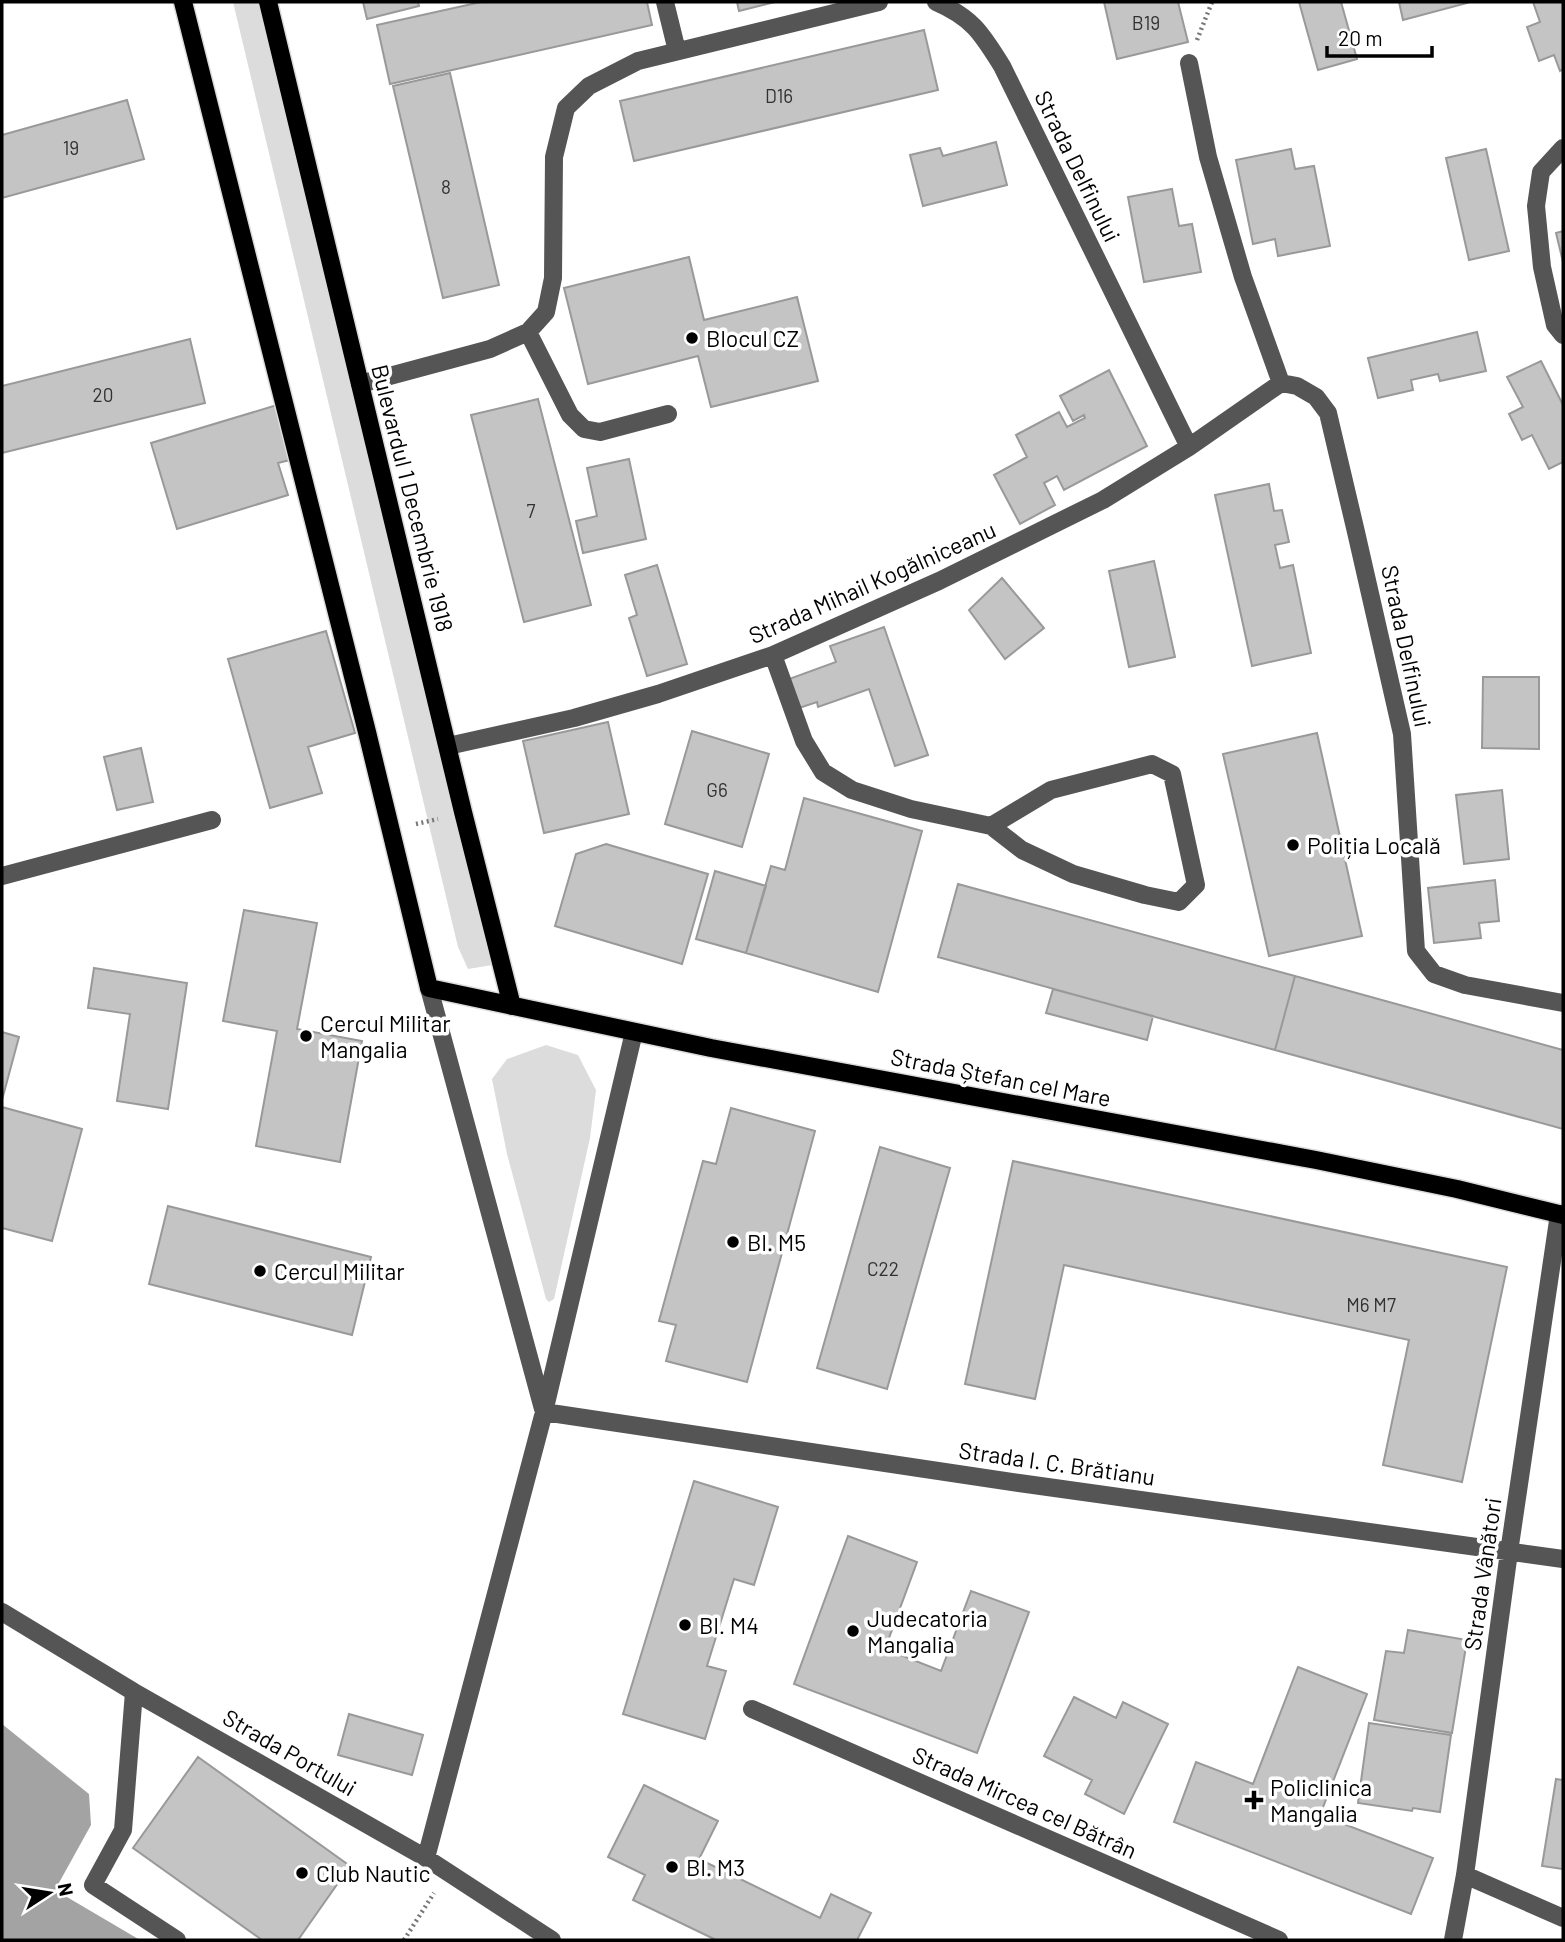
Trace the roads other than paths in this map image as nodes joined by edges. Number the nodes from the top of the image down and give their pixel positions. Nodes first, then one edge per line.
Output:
1 (183, 2) edge
2 (268, 2) edge
3 (665, 2) edge
4 (879, 2) edge
5 (936, 2) edge
6 (677, 51) junction
7 (1189, 63) road end
8 (1563, 148) edge
9 (528, 332) junction
10 (1563, 335) edge
11 (1281, 383) junction
12 (360, 384) junction
13 (668, 414) dead end
14 (1189, 447) junction
15 (773, 655) junction
16 (448, 746) junction
17 (212, 820) dead end
18 (991, 826) junction
19 (2, 876) edge
20 (429, 988) junction
21 (1563, 1003) edge
22 (512, 1006) junction
23 (634, 1032) junction
24 (1561, 1214) edge
25 (544, 1412) junction
26 (1509, 1552) junction
27 (1563, 1559) edge
28 (2, 1612) edge
29 (134, 1692) junction
30 (752, 1709) dead end
31 (426, 1858) junction
32 (1465, 1875) junction
33 (1563, 1918) edge
34 (1267, 1938) edge
35 (177, 1940) edge
36 (552, 1940) edge
37 (1453, 1940) edge

1 - 20 main road
2 - 12 main road, Bulevardul 1 Decembrie 1918
3 - 6 street
4 - 6 street
5 - 14 street, Strada Delfinului
6 - 9 street
7 - 11 street
8 - 10 street
9 - 12 street
9 - 13 street
11 - 14 street, Strada Mihail Kogălniceanu
11 - 21 street, Strada Delfinului
12 - 16 main road, Bulevardul 1 Decembrie 1918
14 - 15 street, Strada Mihail Kogălniceanu
15 - 16 street, Strada Mihail Kogălniceanu
15 - 18 street
16 - 22 main road, Bulevardul 1 Decembrie 1918
17 - 19 street
18 - 18 street
20 - 22 main road, Strada Ștefan cel Mare
20 - 25 street
22 - 23 main road, Strada Ștefan cel Mare
23 - 24 main road, Strada Ștefan cel Mare
23 - 25 street
24 - 26 street, Strada Vânători
25 - 26 street, Strada I. C. Brătianu
25 - 31 street
26 - 27 street, Strada I. C. Brătianu
26 - 32 street, Strada Vânători
28 - 29 street, Strada Portului
29 - 31 street, Strada Portului
29 - 35 street
30 - 34 street, Strada Mircea cel Bătrân
31 - 36 street, Strada Portului
32 - 33 street
32 - 37 street, Strada Vânători

